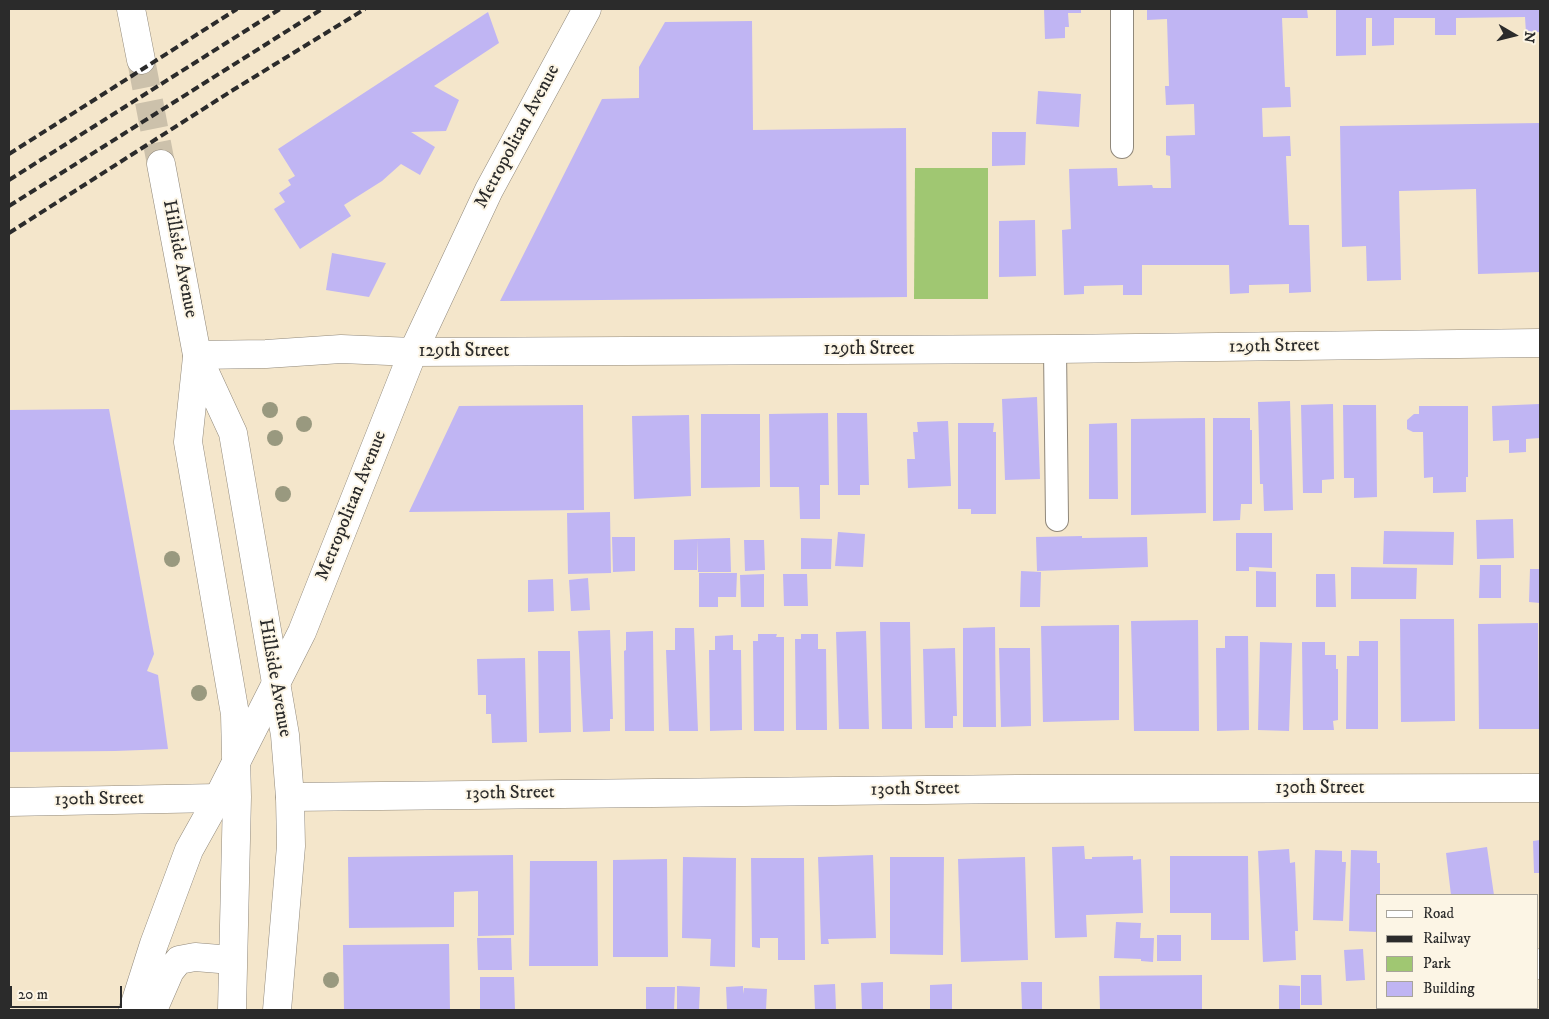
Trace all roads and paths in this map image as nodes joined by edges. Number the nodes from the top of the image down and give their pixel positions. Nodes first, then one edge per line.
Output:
1 (131, 9) edge
2 (587, 9) edge
3 (1122, 9) edge
4 (141, 60) tunnel mouth
5 (1122, 147) dead end
6 (161, 164) tunnel mouth
7 (1540, 343) edge
8 (1055, 348) junction
9 (414, 352) junction
10 (198, 355) junction
11 (1057, 520) dead end
12 (275, 684) junction
13 (236, 759) junction
14 (1540, 788) edge
15 (290, 797) junction
16 (218, 798) junction
17 (9, 802) edge
18 (232, 960) junction
19 (132, 1010) edge
20 (153, 1010) edge
21 (232, 1010) edge
22 (277, 1010) edge

1 - 4 main road
2 - 9 main road, Metropolitan Avenue
3 - 5 lane
6 - 10 main road, Hillside Avenue
7 - 8 main road, 129th Street
8 - 9 main road, 129th Street
8 - 11 lane
9 - 10 main road, 129th Street
9 - 12 main road, Metropolitan Avenue
10 - 12 main road, Hillside Avenue
10 - 13 main road, Hillside Avenue
12 - 13 main road, Metropolitan Avenue
12 - 15 main road, Hillside Avenue
13 - 16 main road, Metropolitan Avenue
13 - 18 main road, Hillside Avenue
14 - 15 main road, 130th Street
15 - 22 main road, Hillside Avenue
16 - 17 main road, 130th Street
16 - 19 main road, Metropolitan Avenue
18 - 20 main road
18 - 21 main road, Hillside Avenue

